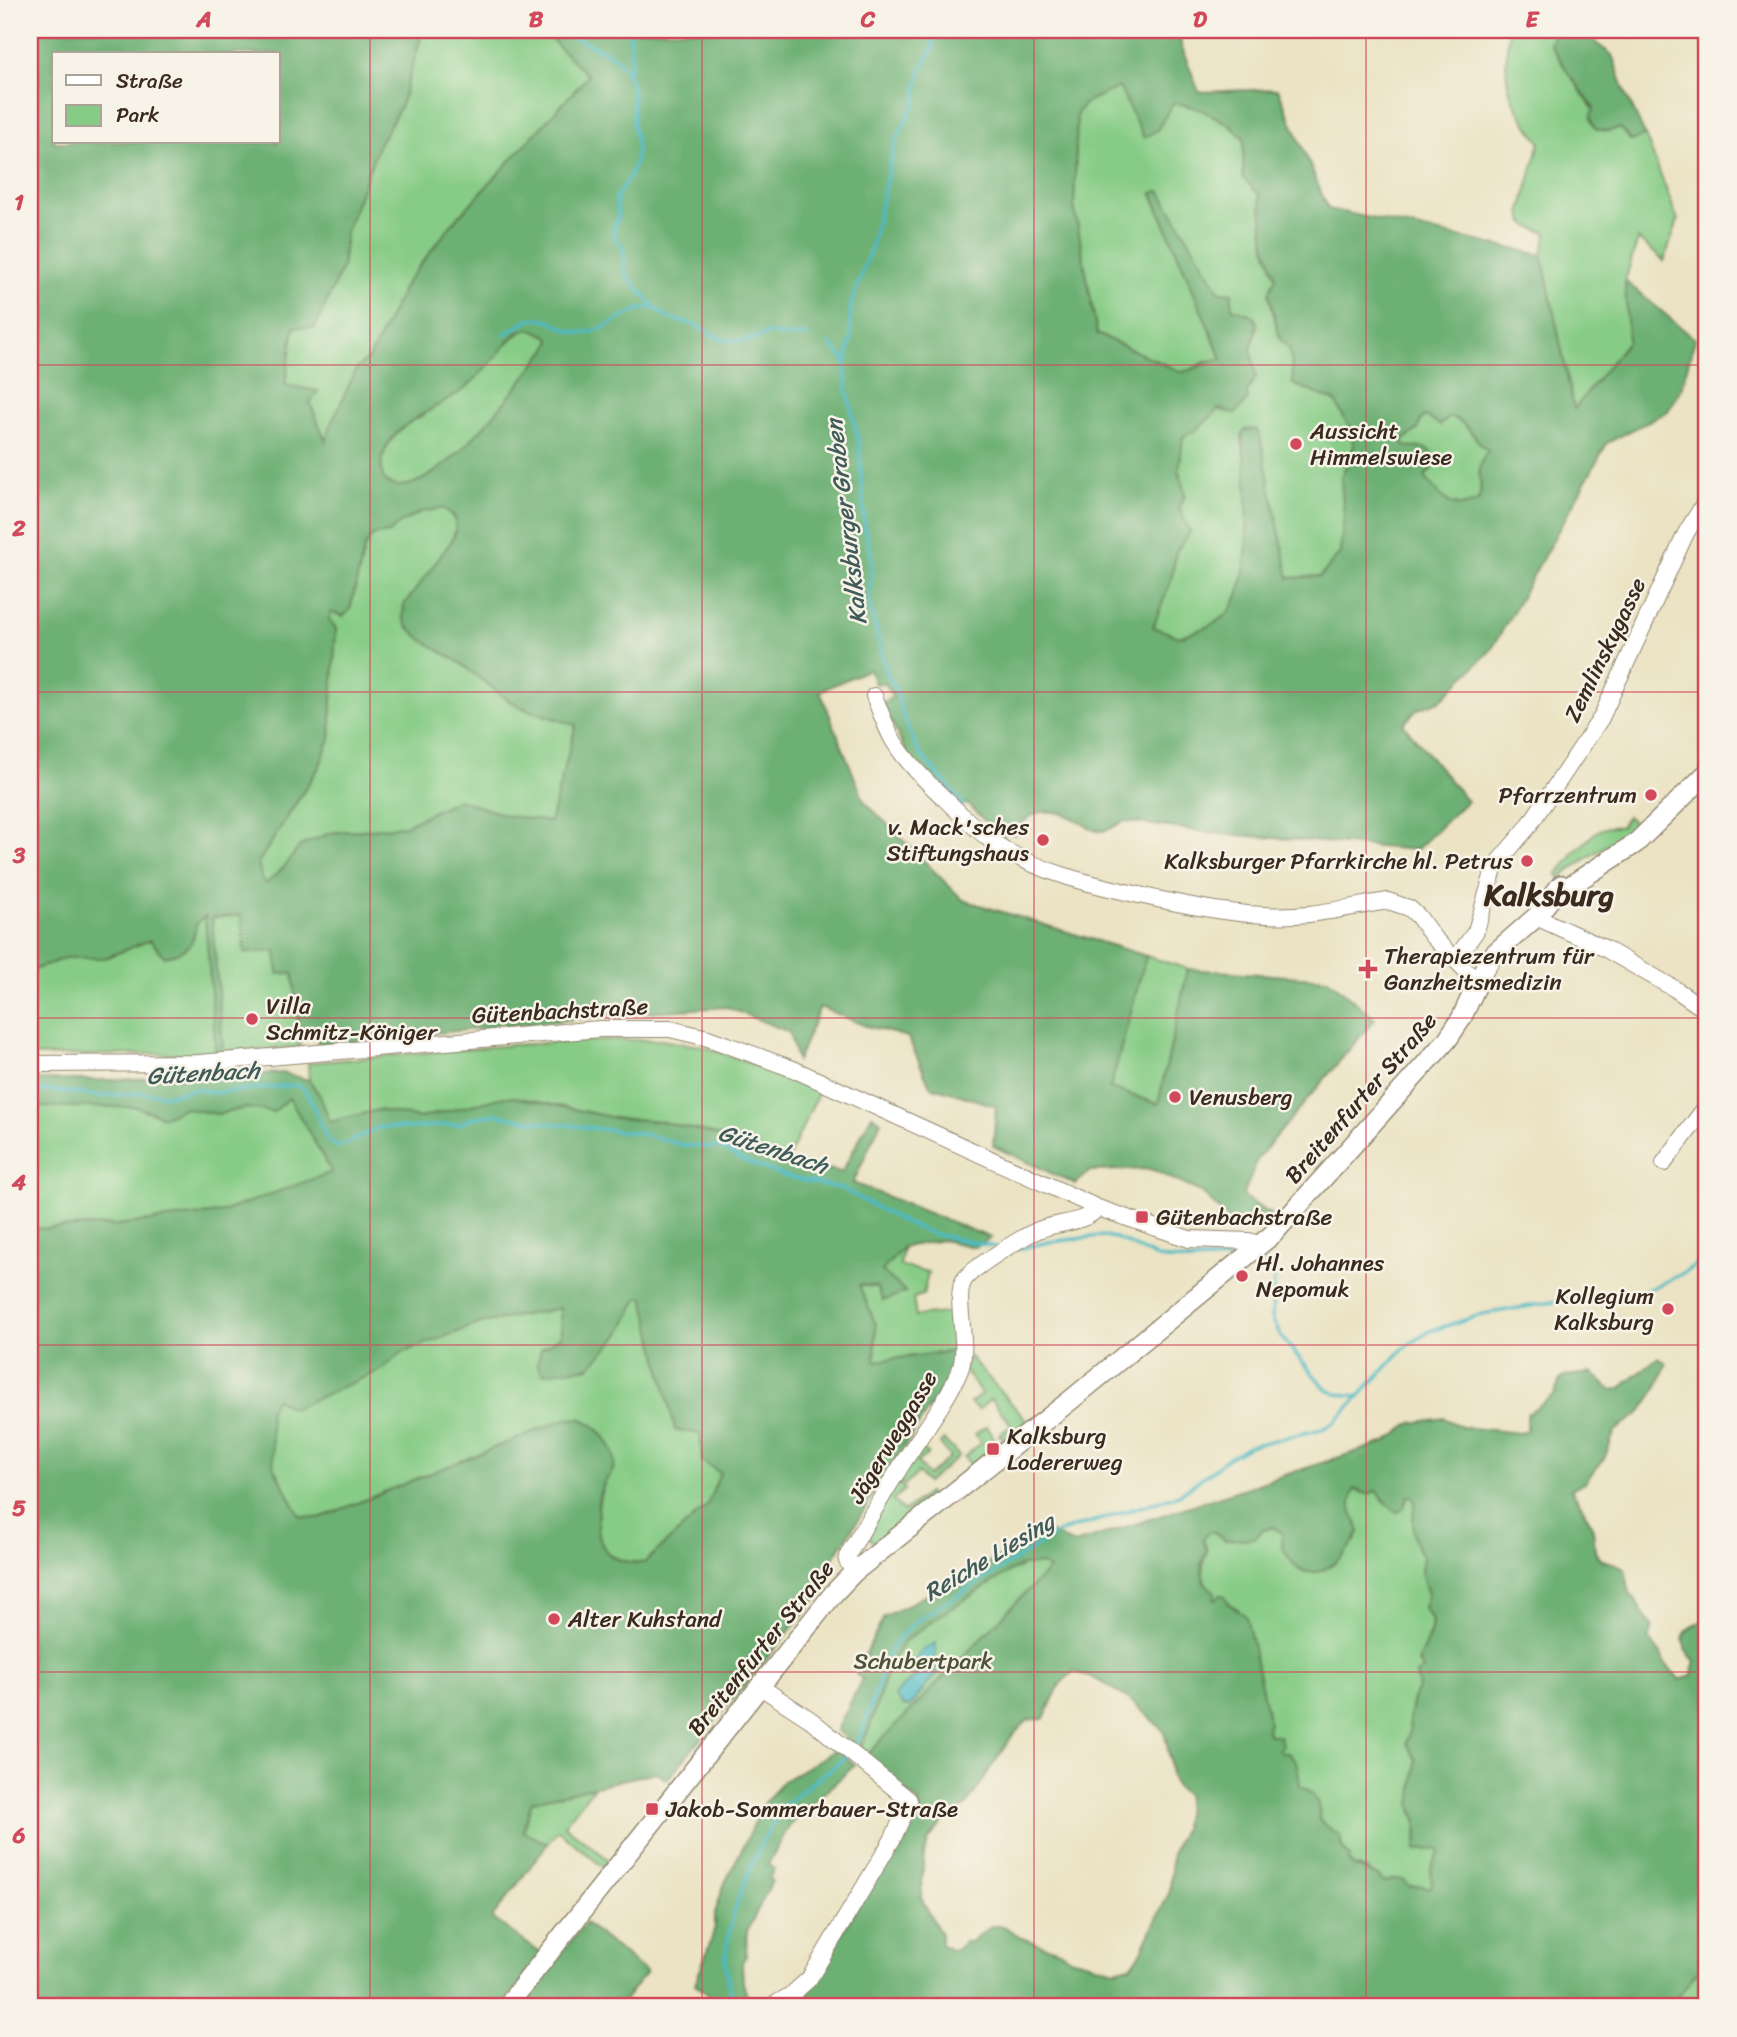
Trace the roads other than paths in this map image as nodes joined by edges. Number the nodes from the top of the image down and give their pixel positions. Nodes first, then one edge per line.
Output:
1 (1707, 499) edge
2 (874, 696) dead end
3 (1707, 773) edge
4 (1541, 911) junction
5 (1455, 960) junction
6 (1478, 983) junction
7 (1707, 1011) edge
8 (30, 1064) edge
9 (1707, 1116) edge
10 (1664, 1163) dead end
11 (1098, 1208) junction
12 (1257, 1248) junction
13 (854, 1572) junction
14 (759, 1686) junction
15 (506, 2007) edge
16 (770, 2007) edge

1 - 5 street, Zemlinskygasse
2 - 5 street
3 - 4 main road, Breitenfurter Straße
4 - 6 main road, Breitenfurter Straße
4 - 7 street
5 - 6 street
6 - 12 main road, Breitenfurter Straße
8 - 11 street, Gütenbachstraße
9 - 10 street
11 - 12 street, Gütenbachstraße
11 - 13 street, Jägerweggasse
12 - 13 main road, Breitenfurter Straße
13 - 14 main road, Breitenfurter Straße
14 - 15 main road, Breitenfurter Straße
14 - 16 street

